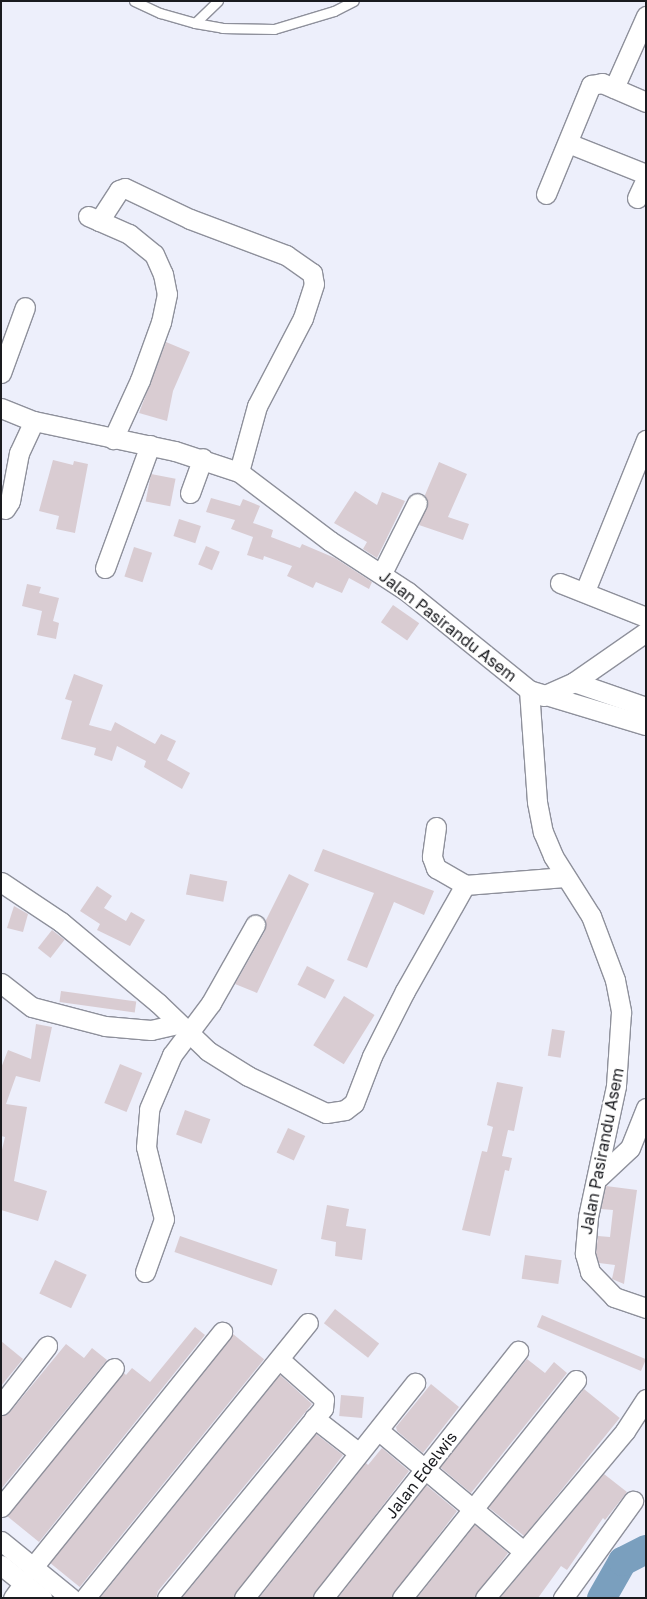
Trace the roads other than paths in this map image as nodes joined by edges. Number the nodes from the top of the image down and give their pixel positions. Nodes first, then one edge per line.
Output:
1 (134, 1) edge
2 (218, 1) edge
3 (354, 1) edge
4 (646, 16) edge
5 (195, 22) junction
6 (614, 88) junction
7 (646, 102) edge
8 (568, 143) junction
9 (646, 174) edge
10 (646, 179) edge
11 (546, 194) dead end
12 (638, 198) dead end
13 (25, 307) dead end
14 (1, 373) edge
15 (1, 408) edge
16 (34, 421) junction
17 (113, 439) junction
18 (646, 440) edge
19 (150, 445) junction
20 (202, 458) junction
21 (240, 472) junction
22 (190, 493) dead end
23 (418, 503) dead end
24 (5, 509) dead end
25 (105, 568) dead end
26 (382, 573) junction
27 (560, 583) dead end
28 (584, 592) junction
29 (646, 616) edge
30 (646, 632) edge
31 (574, 682) junction
32 (536, 693) junction
33 (646, 707) edge
34 (646, 726) edge
35 (436, 826) dead end
36 (565, 877) junction
37 (1, 882) edge
38 (465, 885) junction
39 (255, 925) dead end
40 (1, 983) edge
41 (183, 1030) junction
42 (646, 1108) edge
43 (599, 1177) junction
44 (145, 1272) dead end
45 (646, 1308) edge
46 (308, 1323) dead end
47 (222, 1332) dead end
48 (47, 1346) dead end
49 (518, 1351) dead end
50 (279, 1359) junction
51 (114, 1368) dead end
52 (576, 1380) dead end
53 (415, 1383) dead end
54 (646, 1399) edge
55 (1, 1405) edge
56 (314, 1418) junction
57 (378, 1430) junction
58 (359, 1453) junction
59 (425, 1469) junction
60 (633, 1501) dead end
61 (1, 1507) edge
62 (473, 1509) junction
63 (1, 1541) edge
64 (522, 1550) junction
65 (1, 1565) edge
66 (24, 1583) edge
67 (42, 1598) edge
68 (71, 1598) edge
69 (85, 1598) edge
70 (167, 1598) edge
71 (244, 1598) edge
72 (323, 1598) edge
73 (402, 1598) edge
74 (484, 1598) edge
75 (563, 1598) edge

1 - 5 lane
2 - 5 lane
3 - 5 lane
4 - 6 street
6 - 7 street
6 - 8 street
8 - 9 street
8 - 11 street
10 - 12 street
13 - 14 street
15 - 16 street, Jalan Pasirandu Asem
16 - 17 street, Jalan Pasirandu Asem
16 - 24 street
17 - 19 street, Jalan Pasirandu Asem
17 - 21 street
18 - 28 street
19 - 20 street, Jalan Pasirandu Asem
19 - 25 street
20 - 21 street, Jalan Pasirandu Asem
20 - 22 street
21 - 26 street, Jalan Pasirandu Asem
23 - 26 street
26 - 32 street, Jalan Pasirandu Asem
27 - 28 street
28 - 29 street
30 - 31 street
31 - 32 street
31 - 33 street
32 - 34 street
32 - 36 street, Jalan Pasirandu Asem
35 - 38 street
36 - 38 street
36 - 43 street, Jalan Pasirandu Asem
37 - 41 street
38 - 41 street
39 - 41 street
40 - 41 street
41 - 44 street
42 - 43 street
43 - 45 street, Jalan Pasirandu Asem
46 - 50 street
47 - 66 street
48 - 55 street
49 - 59 street, Jalan Edelwis
50 - 56 street
50 - 69 street
51 - 61 street
52 - 62 street
53 - 57 street
54 - 64 street
56 - 58 street
56 - 70 street
57 - 58 street
57 - 59 street
58 - 71 street
59 - 62 street
59 - 72 street, Jalan Edelwis
60 - 75 street
62 - 64 street
62 - 73 street
63 - 66 street
64 - 74 street
65 - 66 street
66 - 67 street
66 - 68 street

